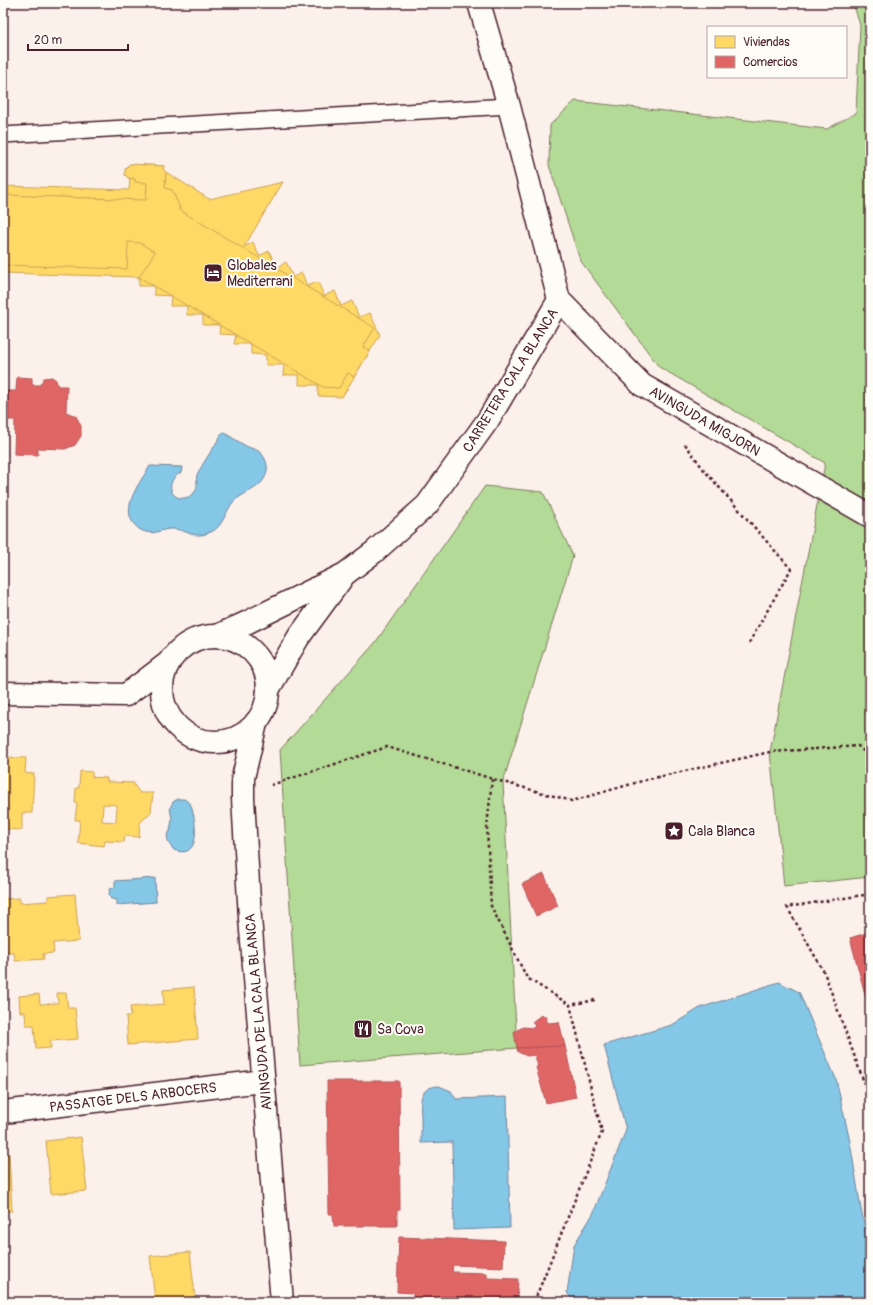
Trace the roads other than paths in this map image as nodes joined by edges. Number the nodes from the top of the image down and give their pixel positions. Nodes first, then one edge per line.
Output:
1 (479, 3) edge
2 (509, 106) junction
3 (3, 135) edge
4 (559, 300) junction
5 (870, 516) edge
6 (345, 574) junction
7 (217, 636) junction
8 (168, 663) junction
9 (268, 690) junction
10 (3, 693) edge
11 (256, 722) junction
12 (263, 1081) junction
13 (3, 1112) edge
14 (282, 1302) edge

1 - 2 street, CARRETERA CALA BLANCA
2 - 3 lane
2 - 4 street, CARRETERA CALA BLANCA
4 - 5 street, AVINGUDA MIGJORN
4 - 6 street, CARRETERA CALA BLANCA
6 - 7 street, CARRETERA CALA BLANCA
6 - 9 street, CARRETERA CALA BLANCA
7 - 8 street
7 - 9 street
8 - 10 street
8 - 11 street
9 - 11 street
11 - 12 street, AVINGUDA DE LA CALA BLANCA
12 - 13 street, PASSATGE DELS ARBOCERS
12 - 14 street, AVINGUDA DE LA CALA BLANCA

